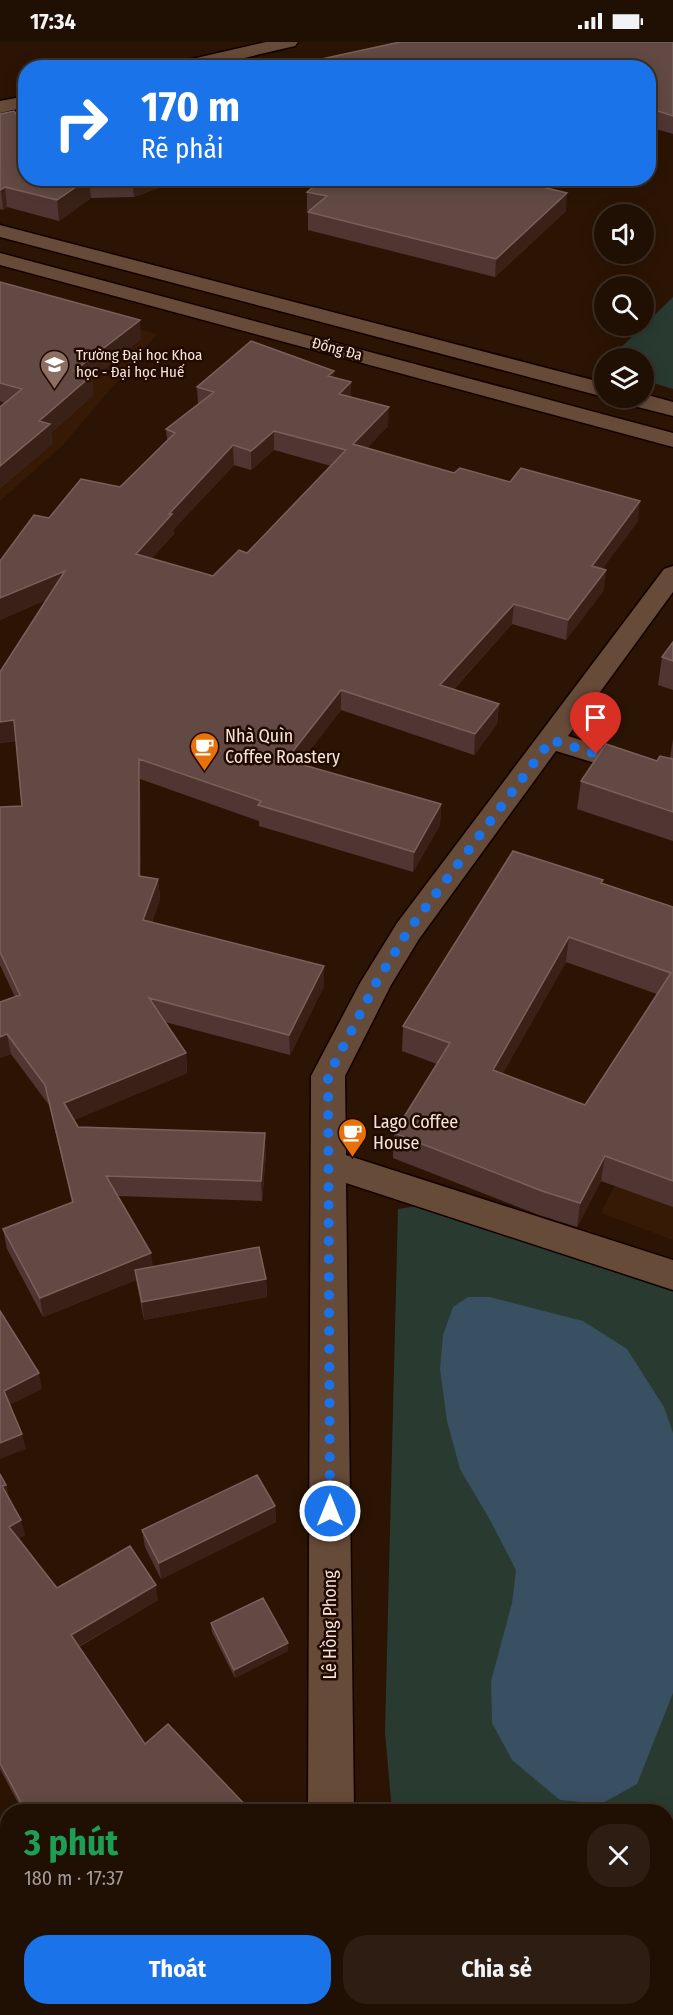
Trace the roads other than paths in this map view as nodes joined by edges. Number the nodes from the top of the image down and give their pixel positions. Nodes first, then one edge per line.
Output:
1 (289, 42) edge
2 (211, 60) edge
3 (18, 103) edge
4 (0, 107) edge
5 (0, 231) edge
6 (0, 259) edge
7 (594, 387) edge
8 (654, 404) edge
9 (673, 409) edge
10 (673, 440) edge
11 (673, 574) edge
12 (662, 610) edge
13 (551, 740) junction
14 (673, 778) edge
15 (328, 1163) junction
16 (673, 1275) edge
17 (331, 1804) edge

1 - 2 street
3 - 4 street
5 - 7 street, Đống Đa
6 - 10 street, Đống Đa
8 - 9 street
11 - 12 street, Lê Hồng Phong
12 - 13 street, Lê Hồng Phong
13 - 14 street
13 - 15 street, Lê Hồng Phong
15 - 16 street
15 - 17 street, Lê Hồng Phong

